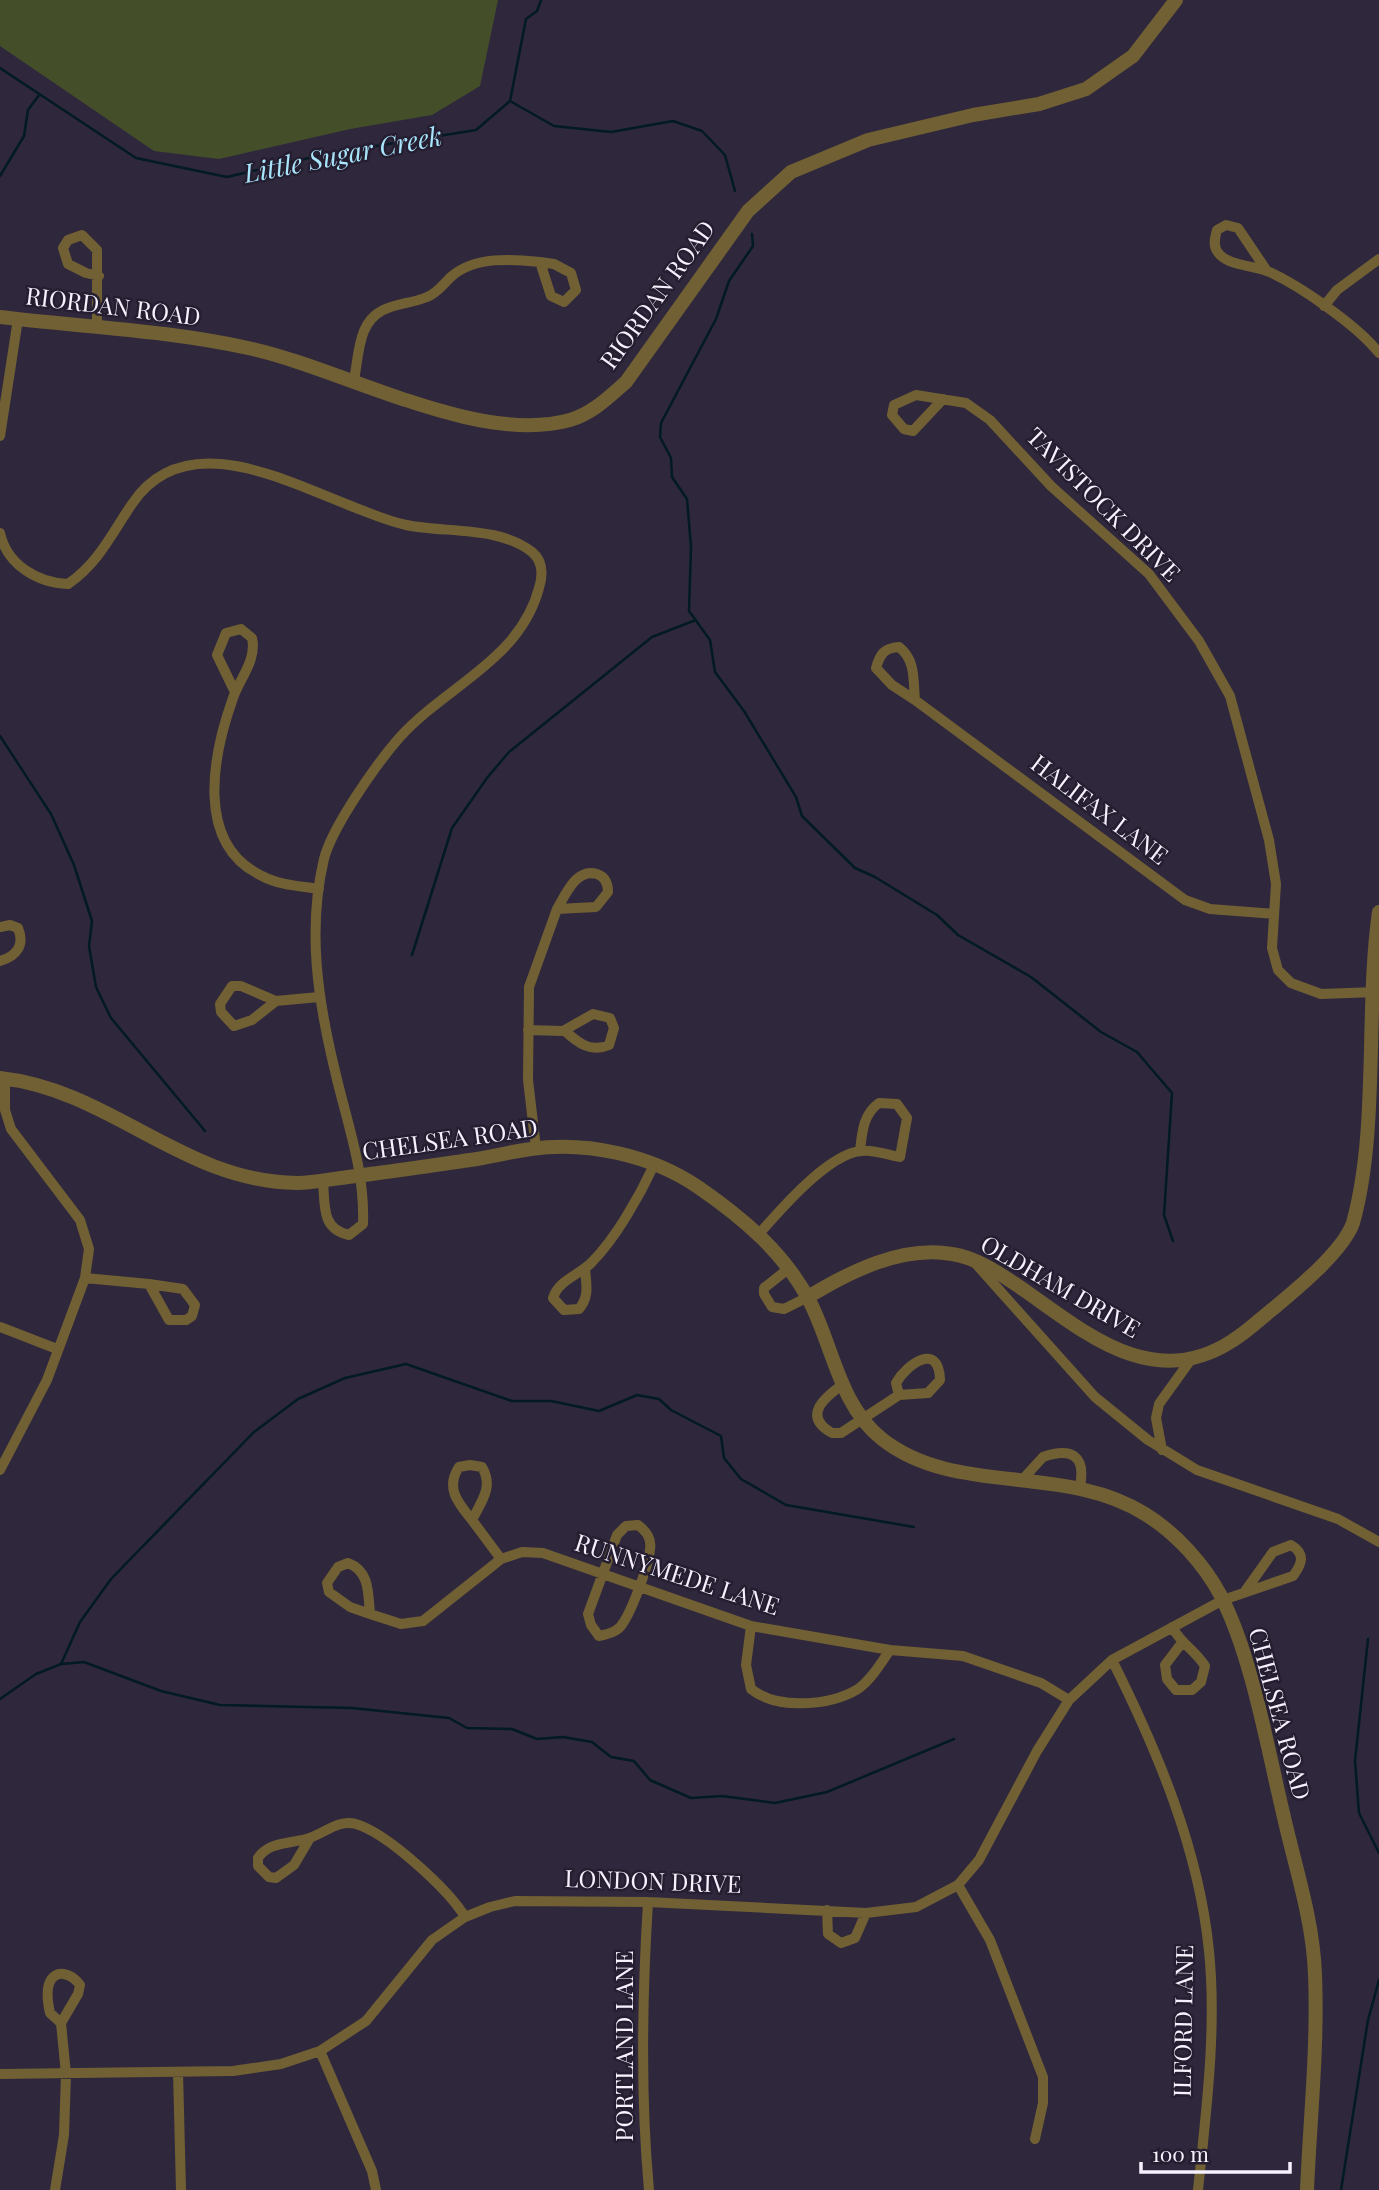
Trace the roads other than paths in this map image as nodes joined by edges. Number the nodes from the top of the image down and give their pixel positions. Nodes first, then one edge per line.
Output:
1 (1176, 0) edge
2 (1379, 259) edge
3 (540, 262) dead end
4 (1266, 271) junction
5 (99, 276) dead end
6 (1324, 306) junction
7 (0, 317) edge
8 (18, 319) junction
9 (97, 328) junction
10 (1379, 354) edge
11 (354, 380) junction
12 (943, 399) junction
13 (0, 436) edge
14 (0, 533) edge
15 (235, 692) junction
16 (915, 700) junction
17 (319, 889) junction
18 (557, 909) junction
19 (1379, 912) edge
20 (1274, 914) junction
21 (0, 928) edge
22 (0, 961) edge
23 (1376, 992) junction
24 (319, 996) junction
25 (276, 1001) junction
26 (528, 1030) junction
27 (564, 1031) junction
28 (2, 1078) edge
29 (536, 1148) junction
30 (860, 1151) junction
31 (654, 1165) junction
32 (361, 1175) junction
33 (323, 1180) junction
34 (759, 1234) junction
35 (971, 1259) junction
36 (585, 1268) dead end
37 (788, 1269) junction
38 (85, 1278) junction
39 (149, 1284) junction
40 (808, 1297) junction
41 (0, 1327) edge
42 (57, 1349) junction
43 (1192, 1358) junction
44 (842, 1385) junction
45 (899, 1395) dead end
46 (864, 1419) junction
47 (1162, 1450) junction
48 (0, 1470) edge
49 (1022, 1480) junction
50 (1080, 1486) junction
51 (472, 1520) junction
52 (1379, 1542) edge
53 (501, 1559) junction
54 (603, 1574) junction
55 (637, 1587) junction
56 (1246, 1590) junction
57 (1223, 1600) junction
58 (370, 1614) junction
59 (751, 1626) junction
60 (1172, 1627) junction
61 (1181, 1644) junction
62 (890, 1650) junction
63 (1112, 1660) junction
64 (1069, 1700) junction
65 (310, 1838) junction
66 (958, 1885) junction
67 (648, 1902) junction
68 (827, 1910) junction
69 (866, 1913) junction
70 (465, 1917) junction
71 (61, 2023) dead end
72 (320, 2051) junction
73 (178, 2072) junction
74 (0, 2074) edge
75 (66, 2074) junction
76 (1035, 2139) dead end
77 (55, 2190) edge
78 (181, 2190) edge
79 (376, 2190) edge
80 (649, 2190) edge
81 (1198, 2190) edge
82 (1307, 2190) edge

1 - 11 street, RIORDAN ROAD
2 - 6 street
3 - 11 street
4 - 4 street
4 - 6 street
5 - 9 street
6 - 10 street
7 - 8 street, RIORDAN ROAD
8 - 9 street, RIORDAN ROAD
8 - 13 street
9 - 11 street, RIORDAN ROAD
12 - 12 street, TAVISTOCK DRIVE
12 - 20 street, TAVISTOCK DRIVE
14 - 17 street
15 - 15 street
15 - 17 street
16 - 16 street, HALIFAX LANE
16 - 20 street, HALIFAX LANE
17 - 24 street
18 - 18 street
18 - 26 street
19 - 23 street, OLDHAM DRIVE
20 - 23 street, TAVISTOCK DRIVE
21 - 22 street
23 - 43 street, OLDHAM DRIVE
24 - 25 street
24 - 32 street
25 - 25 street
26 - 27 street
26 - 29 street
27 - 27 street
28 - 33 street, CHELSEA ROAD
28 - 38 street
29 - 31 street, CHELSEA ROAD
29 - 32 street, CHELSEA ROAD
30 - 30 street
30 - 34 street
31 - 34 street, CHELSEA ROAD
31 - 36 street
32 - 33 street, CHELSEA ROAD
32 - 33 street
34 - 37 street, CHELSEA ROAD
35 - 40 street, OLDHAM DRIVE
35 - 43 street, OLDHAM DRIVE
35 - 47 street
37 - 40 street, CHELSEA ROAD
37 - 40 street
38 - 39 street
38 - 42 street
39 - 39 street
40 - 44 street, CHELSEA ROAD
41 - 42 street
42 - 48 street
43 - 47 street
44 - 46 street, CHELSEA ROAD
44 - 46 street
45 - 46 street
46 - 49 street, CHELSEA ROAD
47 - 52 street
49 - 50 street, CHELSEA ROAD
49 - 50 street
50 - 57 street, CHELSEA ROAD
51 - 51 street
51 - 53 street
53 - 54 street, RUNNYMEDE LANE
53 - 58 street, RUNNYMEDE LANE
54 - 55 street, RUNNYMEDE LANE
54 - 55 street
54 - 55 street
55 - 59 street, RUNNYMEDE LANE
56 - 56 street, LONDON DRIVE
56 - 57 street, LONDON DRIVE
57 - 60 street, LONDON DRIVE
57 - 82 street, CHELSEA ROAD
58 - 58 street, RUNNYMEDE LANE
59 - 62 street, RUNNYMEDE LANE
59 - 62 street
60 - 61 street
60 - 63 street, LONDON DRIVE
61 - 61 street
62 - 64 street, RUNNYMEDE LANE
63 - 64 street, LONDON DRIVE
63 - 81 street, ILFORD LANE
64 - 66 street, LONDON DRIVE
65 - 65 street
65 - 70 street
66 - 69 street, LONDON DRIVE
66 - 76 street
67 - 68 street, LONDON DRIVE
67 - 70 street, LONDON DRIVE
67 - 80 street, PORTLAND LANE
68 - 69 street, LONDON DRIVE
68 - 69 street
70 - 72 street, LONDON DRIVE
71 - 75 street
72 - 73 street, LONDON DRIVE
72 - 79 street
73 - 75 street, LONDON DRIVE
73 - 78 street
74 - 75 street, LONDON DRIVE
75 - 77 street

